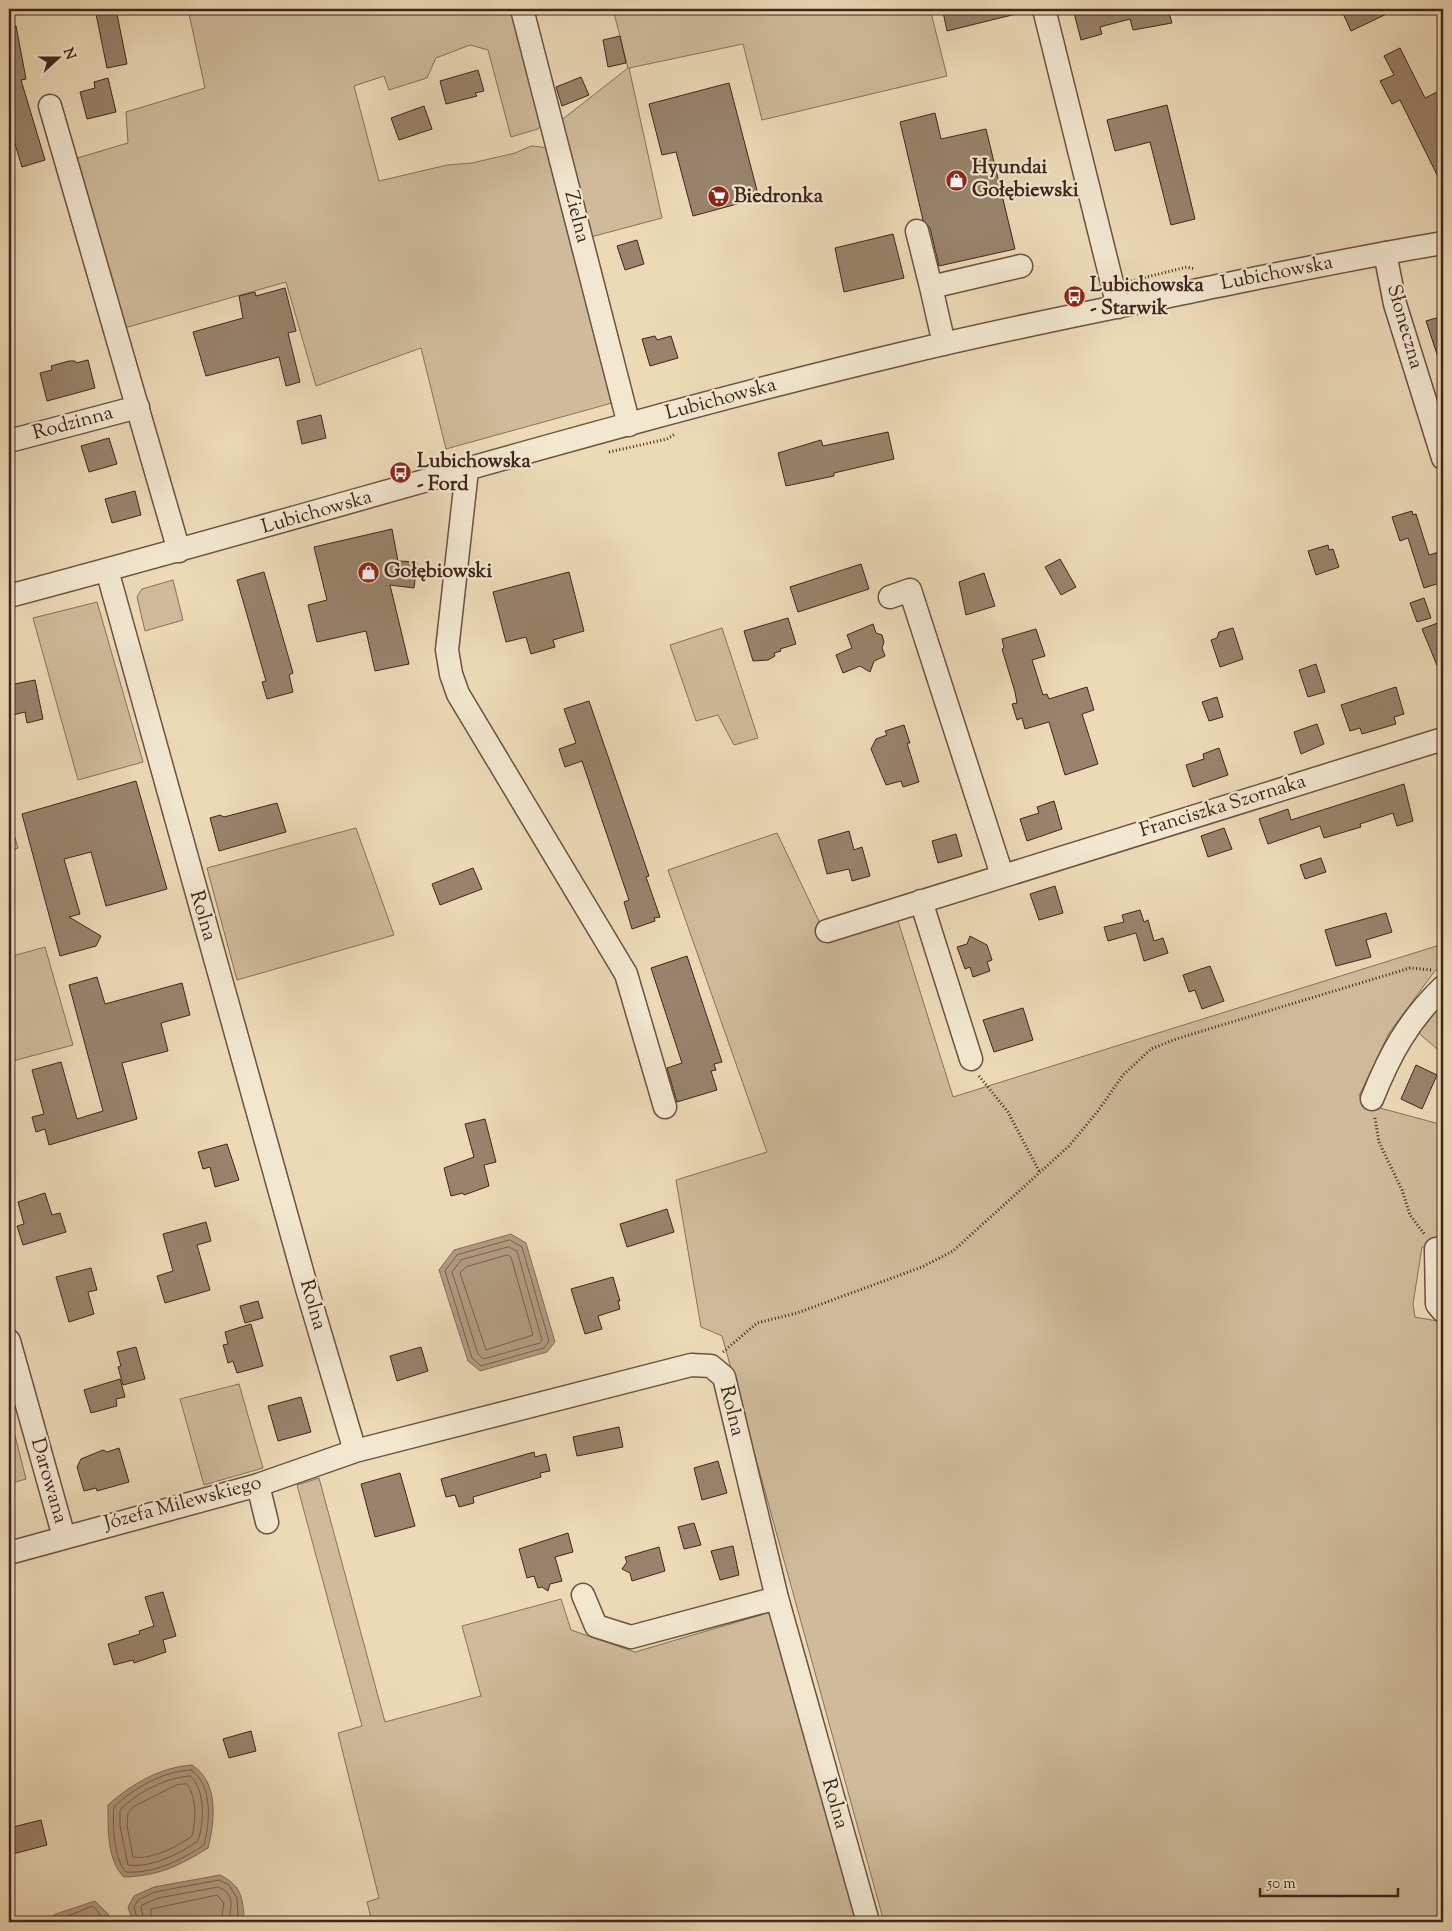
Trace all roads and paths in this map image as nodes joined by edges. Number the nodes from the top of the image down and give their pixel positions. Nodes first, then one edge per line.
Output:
1 (522, 9) edge
2 (1044, 9) edge
3 (50, 106) dead end
4 (917, 231) dead end
5 (1443, 243) edge
6 (1385, 252) junction
7 (1021, 266) dead end
8 (931, 287) junction
9 (1118, 307) junction
10 (944, 344) junction
11 (138, 407) junction
12 (629, 425) junction
13 (680, 431) dead end
14 (9, 441) edge
15 (600, 454) dead end
16 (1443, 458) edge
17 (467, 470) junction
18 (179, 551) junction
19 (107, 570) junction
20 (9, 596) edge
21 (890, 597) dead end
22 (1443, 739) edge
23 (1002, 875) junction
24 (921, 901) junction
25 (827, 931) dead end
26 (1439, 978) edge
27 (971, 1059) joint
28 (1372, 1099) joint
29 (666, 1107) dead end
30 (1040, 1172) junction
31 (1436, 1249) joint
32 (1443, 1311) edge
33 (9, 1341) edge
34 (711, 1366) junction
35 (13, 1368) edge
36 (355, 1451) junction
37 (258, 1485) junction
38 (267, 1522) dead end
39 (64, 1537) junction
40 (9, 1553) edge
41 (583, 1595) dead end
42 (777, 1598) junction
43 (868, 1922) edge

1 - 12 street, Zielna
2 - 9 street
3 - 11 street
4 - 8 street
5 - 6 street, Lubichowska
6 - 9 street, Lubichowska
6 - 16 street, Słoneczna
7 - 8 street
8 - 10 street
9 - 10 street, Lubichowska
10 - 12 street, Lubichowska
11 - 14 street, Rodzinna
11 - 18 street
12 - 17 street, Lubichowska
13 - 15 path
17 - 18 street, Lubichowska
17 - 29 street
18 - 19 street, Lubichowska
19 - 20 street, Lubichowska
19 - 36 street, Rolna
21 - 23 street
22 - 23 street, Franciszka Szornaka
23 - 24 street, Franciszka Szornaka
24 - 25 street, Franciszka Szornaka
24 - 27 street
26 - 28 street
26 - 30 path
27 - 30 path
28 - 31 path
30 - 34 path
31 - 32 street
33 - 35 street, Darowana
34 - 36 street, Rolna
34 - 42 street, Rolna
35 - 39 street, Darowana
36 - 37 street, Józefa Milewskiego
37 - 38 street
37 - 39 street, Józefa Milewskiego
39 - 40 street, Józefa Milewskiego
41 - 42 street
42 - 43 street, Rolna

